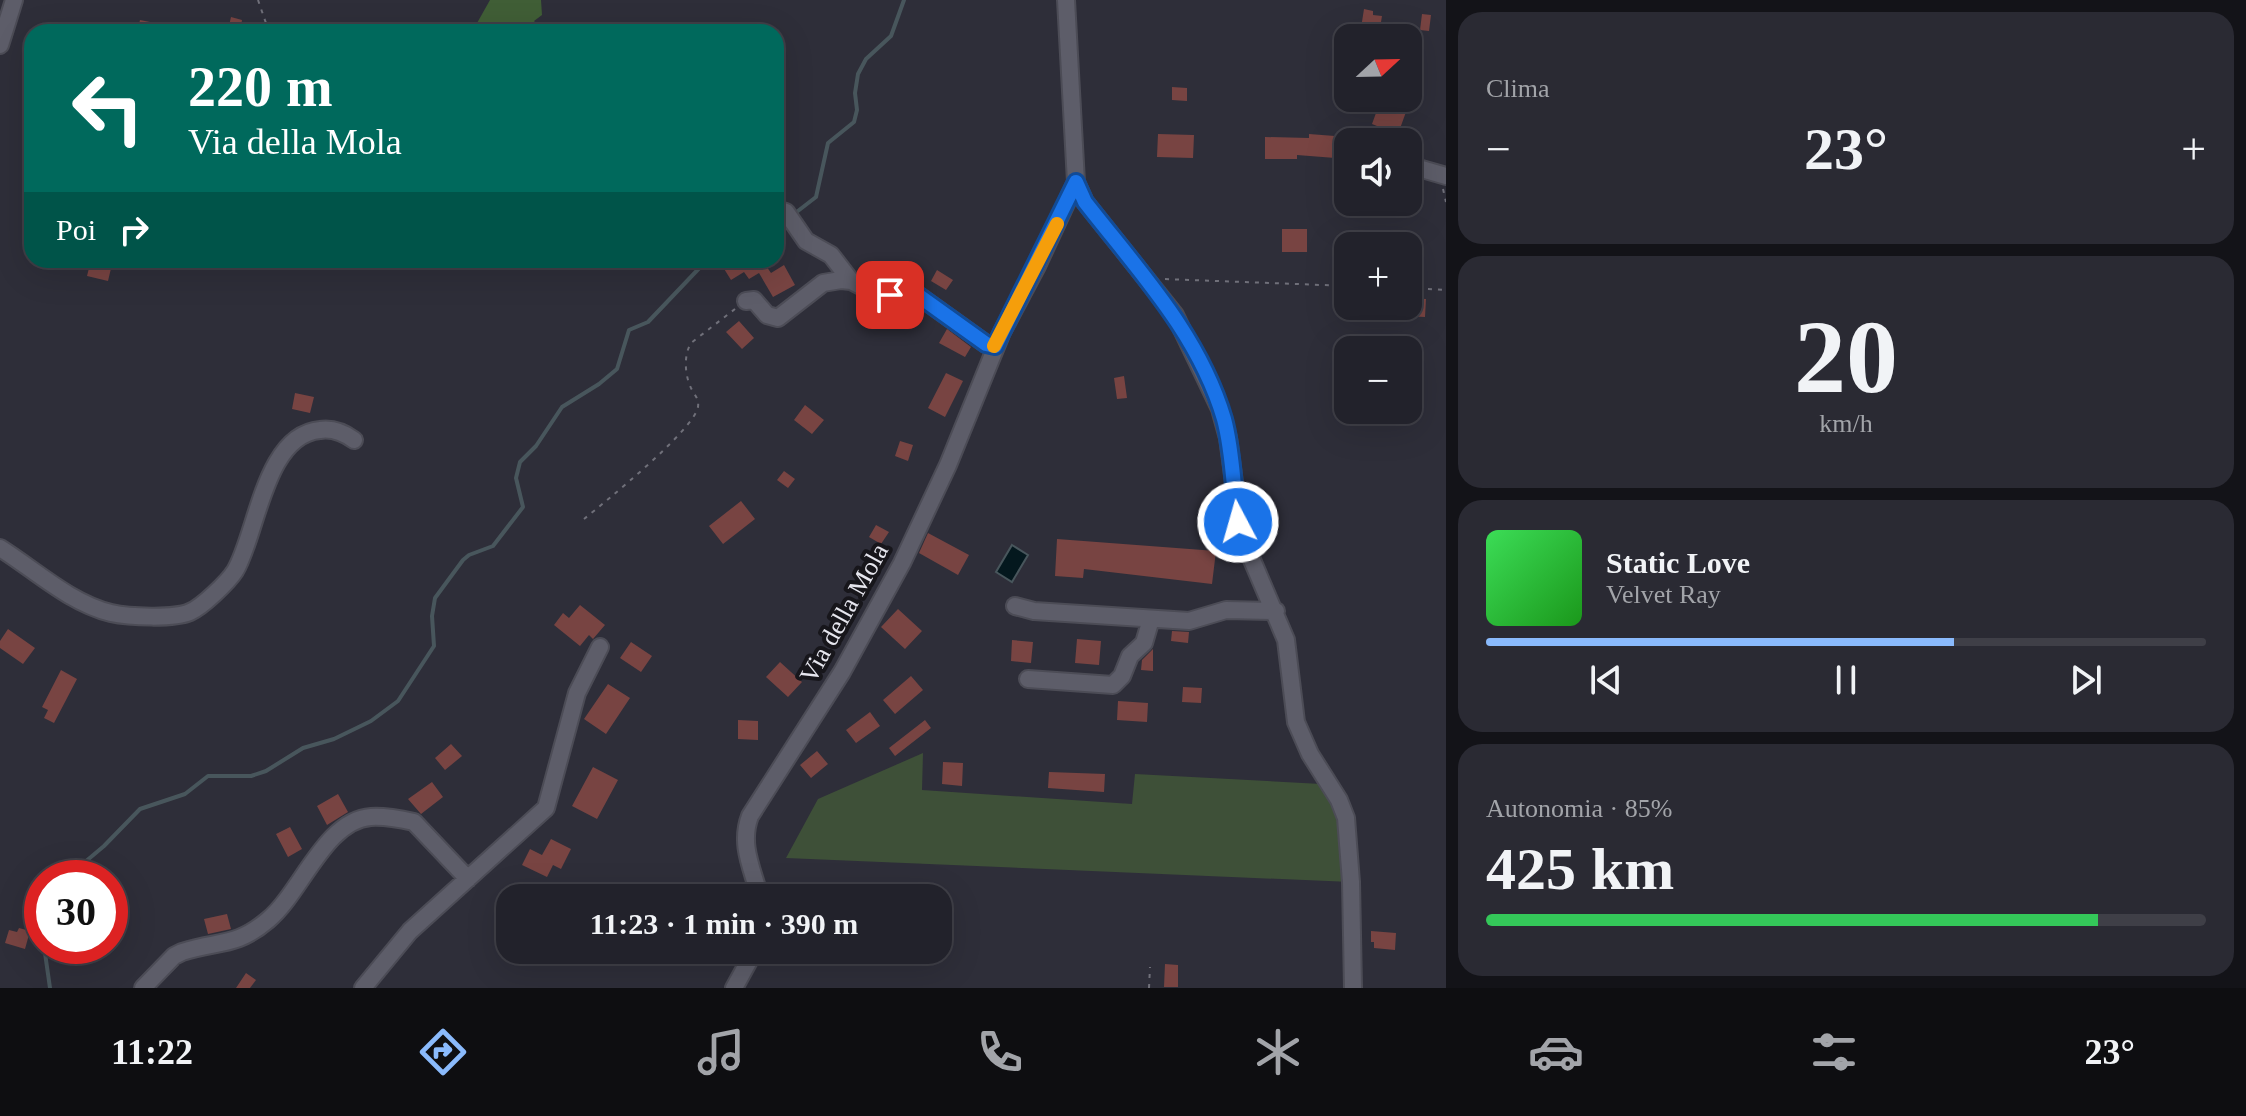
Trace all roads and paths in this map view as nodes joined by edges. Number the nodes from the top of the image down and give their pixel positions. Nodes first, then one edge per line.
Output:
1 (14, 0) edge
2 (258, 0) edge
3 (1066, 0) edge
4 (266, 24) edge
5 (0, 45) edge
6 (1422, 169) edge
7 (1446, 176) edge
8 (1076, 182) junction
9 (785, 213) edge
10 (1145, 278) junction
11 (851, 281) junction
12 (1334, 285) edge
13 (1422, 289) edge
14 (1446, 290) edge
15 (746, 301) joint
16 (995, 346) junction
17 (354, 440) dead end
18 (584, 519) dead end
19 (0, 548) edge
20 (1015, 606) dead end
21 (1276, 611) junction
22 (1151, 619) junction
23 (600, 647) dead end
24 (1028, 679) dead end
25 (468, 879) junction
26 (756, 884) edge
27 (747, 964) edge
28 (1150, 967) dead end
29 (143, 988) edge
30 (363, 988) edge
31 (734, 988) edge
32 (1149, 988) edge
33 (1353, 988) edge

1 - 5 street
2 - 4 path
3 - 8 street, Via della Mola
6 - 7 street
8 - 10 street
8 - 16 street, Via della Mola
9 - 11 street
10 - 12 path
10 - 21 street
11 - 15 street
11 - 16 street
13 - 14 path
15 - 18 path
16 - 26 street, Via della Mola
17 - 19 street
20 - 22 street
21 - 22 street
21 - 33 street
22 - 24 street
23 - 25 street
25 - 29 street
25 - 30 street
27 - 31 street
28 - 32 path

